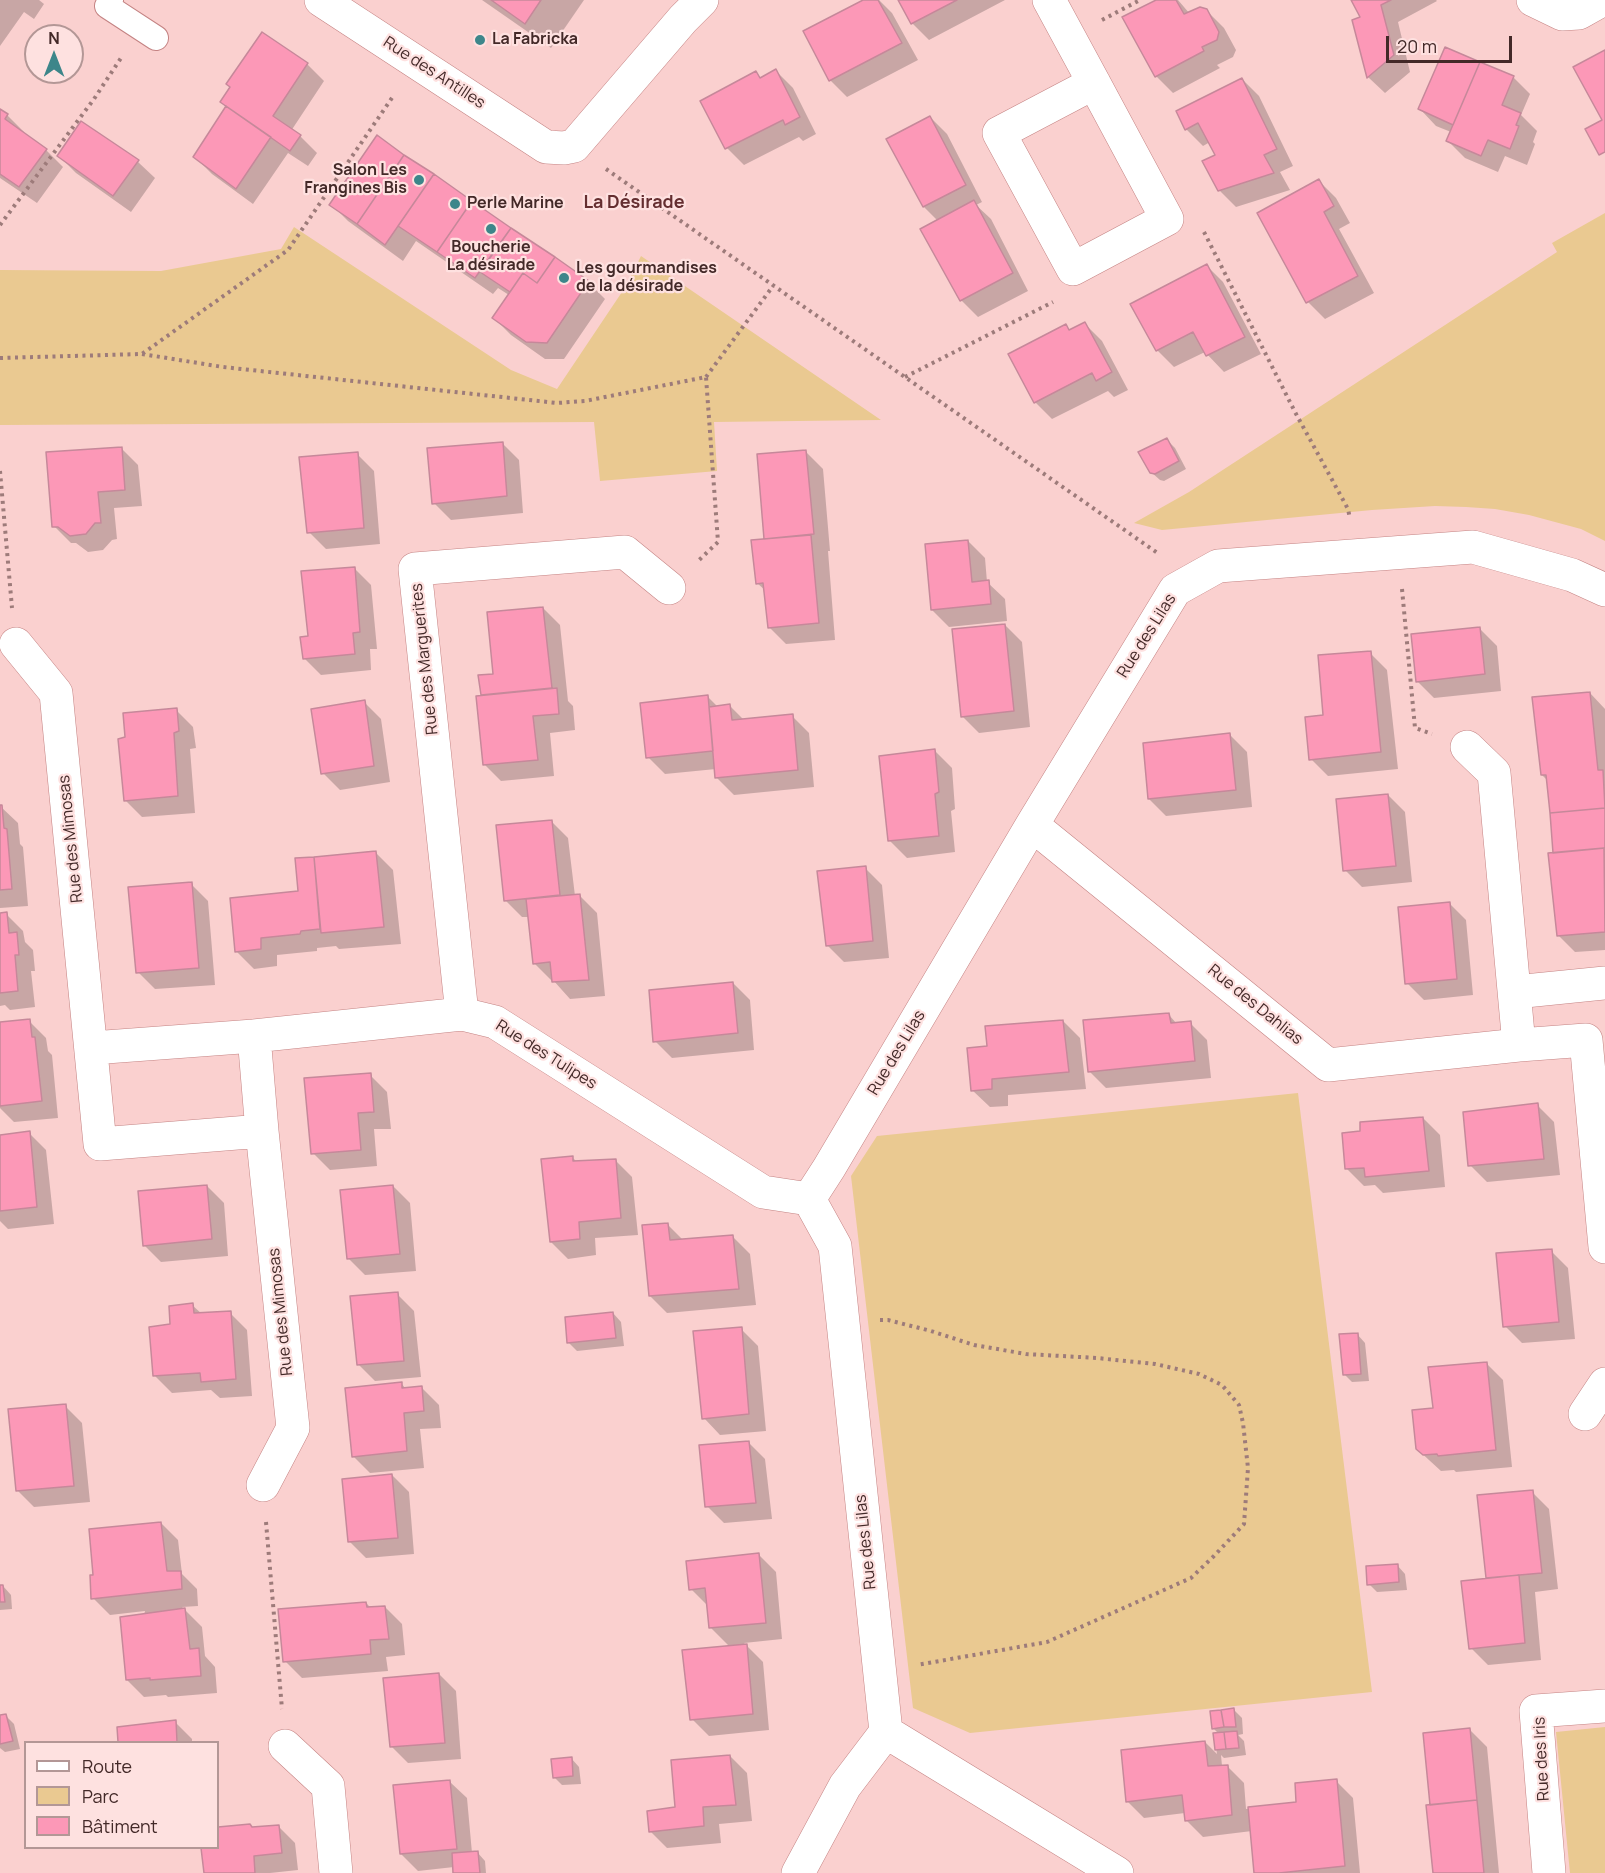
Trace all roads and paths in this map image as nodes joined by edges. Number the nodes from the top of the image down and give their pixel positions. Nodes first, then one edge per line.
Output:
1 (111, 0) edge
2 (321, 0) edge
3 (702, 0) edge
4 (1049, 0) edge
5 (1533, 0) edge
6 (1602, 0) edge
7 (149, 33) joint
8 (417, 62) junction
9 (1094, 82) junction
10 (560, 147) junction
11 (1167, 219) junction
12 (0, 225) edge
13 (1073, 269) junction
14 (773, 286) junction
15 (142, 354) junction
16 (0, 358) edge
17 (706, 377) junction
18 (904, 377) junction
19 (0, 471) edge
20 (1398, 553) junction
21 (1359, 556) junction
22 (1195, 579) junction
23 (669, 588) joint
24 (1605, 590) edge
25 (15, 644) joint
26 (1467, 747) joint
27 (1032, 825) junction
28 (1605, 983) edge
29 (1514, 986) junction
30 (462, 1014) junction
31 (254, 1036) junction
32 (1519, 1045) junction
33 (92, 1048) junction
34 (262, 1131) junction
35 (809, 1199) junction
36 (1605, 1247) edge
37 (843, 1320) junction
38 (1605, 1384) edge
39 (1585, 1414) dead end
40 (263, 1485) joint
41 (880, 1671) junction
42 (1605, 1706) edge
43 (886, 1732) junction
44 (285, 1746) joint
45 (336, 1873) edge
46 (798, 1873) edge
47 (1117, 1873) edge
48 (1550, 1873) edge

1 - 7 lane
2 - 8 street, Rue des Antilles
3 - 10 street
4 - 9 street
5 - 6 street
7 - 12 path
8 - 10 street, Rue des Antilles
8 - 15 path
9 - 11 street
9 - 13 street
10 - 14 path
11 - 13 street
11 - 21 path
13 - 18 path
14 - 17 path
14 - 18 path
15 - 16 path
15 - 17 path
17 - 23 path
18 - 22 path
19 - 25 path
20 - 21 street, Rue des Lilas
20 - 24 street, Rue des Lilas
20 - 26 path
21 - 22 street, Rue des Lilas
22 - 27 street, Rue des Lilas
23 - 30 street, Rue des Marguerites
25 - 33 street, Rue des Mimosas
26 - 29 street
27 - 32 street, Rue des Dahlias
27 - 35 street, Rue des Lilas
28 - 29 street
29 - 32 street
30 - 31 street, Rue des Tulipes
30 - 35 street, Rue des Tulipes
31 - 33 street
31 - 34 street, Rue des Mimosas
32 - 36 street, Rue des Dahlias
33 - 34 street, Rue des Mimosas
34 - 40 street, Rue des Mimosas
35 - 37 street, Rue des Lilas
37 - 41 street, Rue des Lilas
37 - 41 path
38 - 39 street
40 - 44 path
41 - 43 street, Rue des Lilas
42 - 48 street, Rue des Iris
43 - 46 street
43 - 47 street
44 - 45 street

